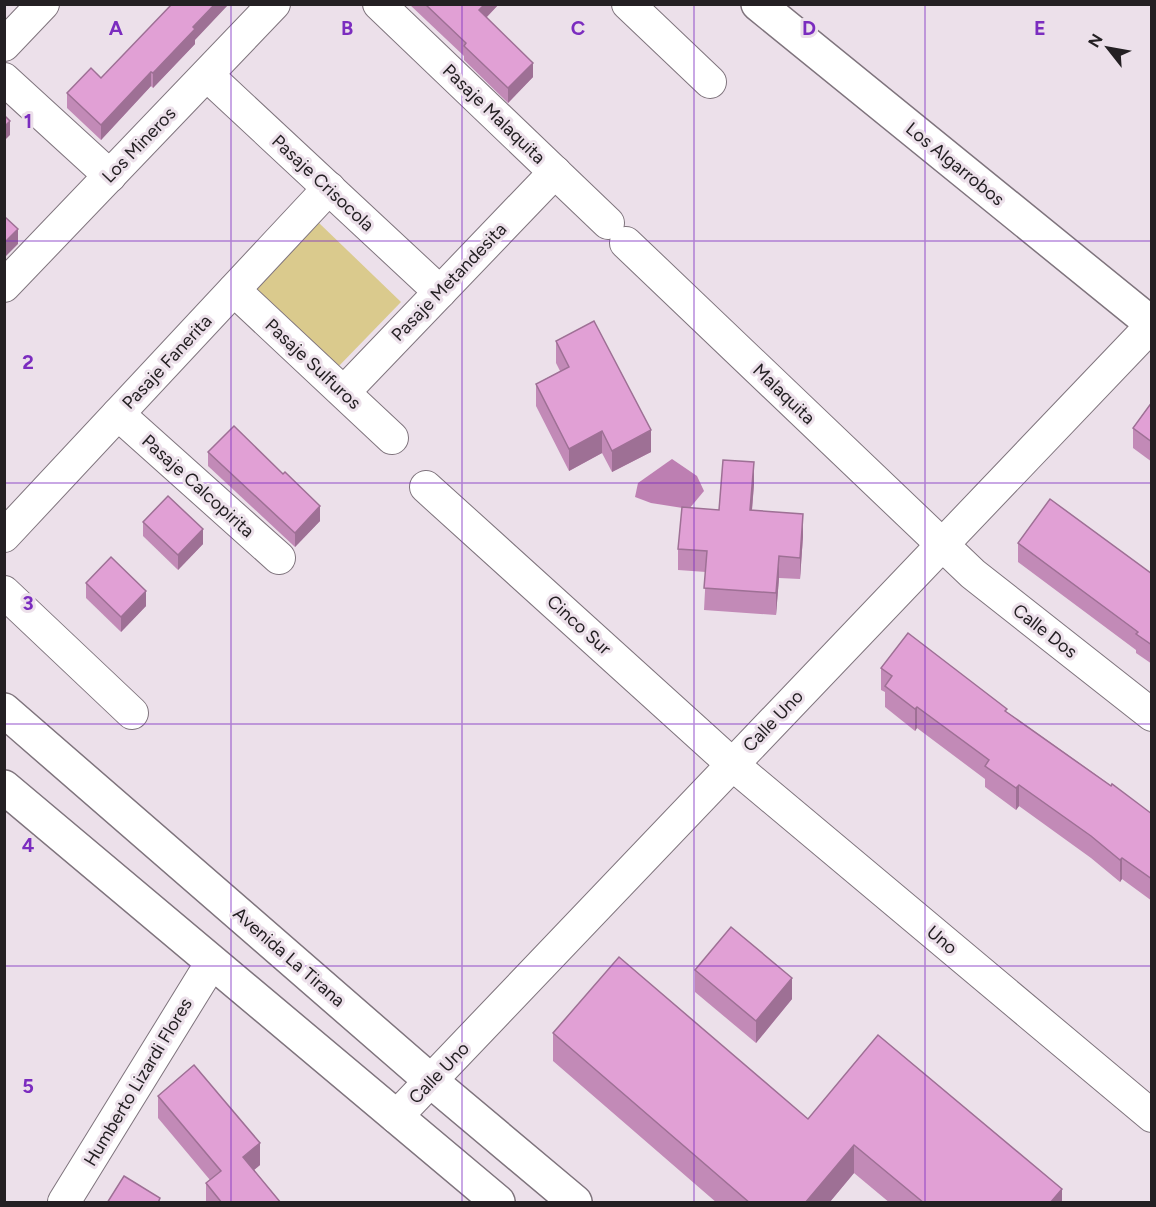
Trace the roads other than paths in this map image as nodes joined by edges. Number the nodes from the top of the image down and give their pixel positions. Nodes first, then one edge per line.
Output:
1 (43, 4) edge
2 (274, 4) edge
3 (379, 4) edge
4 (628, 4) edge
5 (758, 4) edge
6 (4, 45) edge
7 (207, 75) junction
8 (4, 80) edge
9 (710, 82) dead end
10 (555, 172) junction
11 (110, 176) junction
12 (329, 188) junction
13 (617, 233) joint
14 (4, 286) edge
15 (234, 290) junction
16 (440, 292) junction
17 (1152, 324) edge
18 (344, 393) junction
19 (118, 414) junction
20 (392, 438) dead end
21 (426, 486) dead end
22 (4, 536) edge
23 (942, 545) junction
24 (279, 558) dead end
25 (4, 592) edge
26 (4, 710) edge
27 (132, 713) dead end
28 (1152, 715) edge
29 (732, 764) junction
30 (4, 787) edge
31 (212, 962) junction
32 (431, 1081) junction
33 (1152, 1116) edge
34 (396, 1117) junction
35 (64, 1203) edge
36 (498, 1203) edge
37 (575, 1203) edge

1 - 6 street
2 - 7 street, Los Mineros
3 - 10 street, Pasaje Malaquita
4 - 9 street
5 - 17 main road, Los Algarrobos
7 - 11 street, Los Mineros
7 - 12 street, Pasaje Crisocola
8 - 11 street
10 - 13 street, Pasaje Malaquita
10 - 16 street, Pasaje Metandesita
11 - 14 street, Los Mineros
12 - 15 street, Pasaje Fanerita
12 - 16 street, Pasaje Crisocola
13 - 23 street, Malaquita
15 - 18 street, Pasaje Sulfuros
15 - 19 street, Pasaje Fanerita
16 - 18 street, Pasaje Metandesita
17 - 23 street, Calle Uno
18 - 20 street, Pasaje Sulfuros
19 - 22 street, Pasaje Fanerita
19 - 24 street, Pasaje Calcopirita
21 - 29 street, Cinco Sur
23 - 28 street, Calle Dos
23 - 29 street, Calle Uno
25 - 27 street
26 - 32 main road, Avenida La Tirana
29 - 32 street, Calle Uno
29 - 33 street, Uno
30 - 31 main road
31 - 34 main road
31 - 35 street, Humberto Lizardi Flores
32 - 34 street, Calle Uno
32 - 37 main road, Avenida La Tirana
34 - 36 main road

